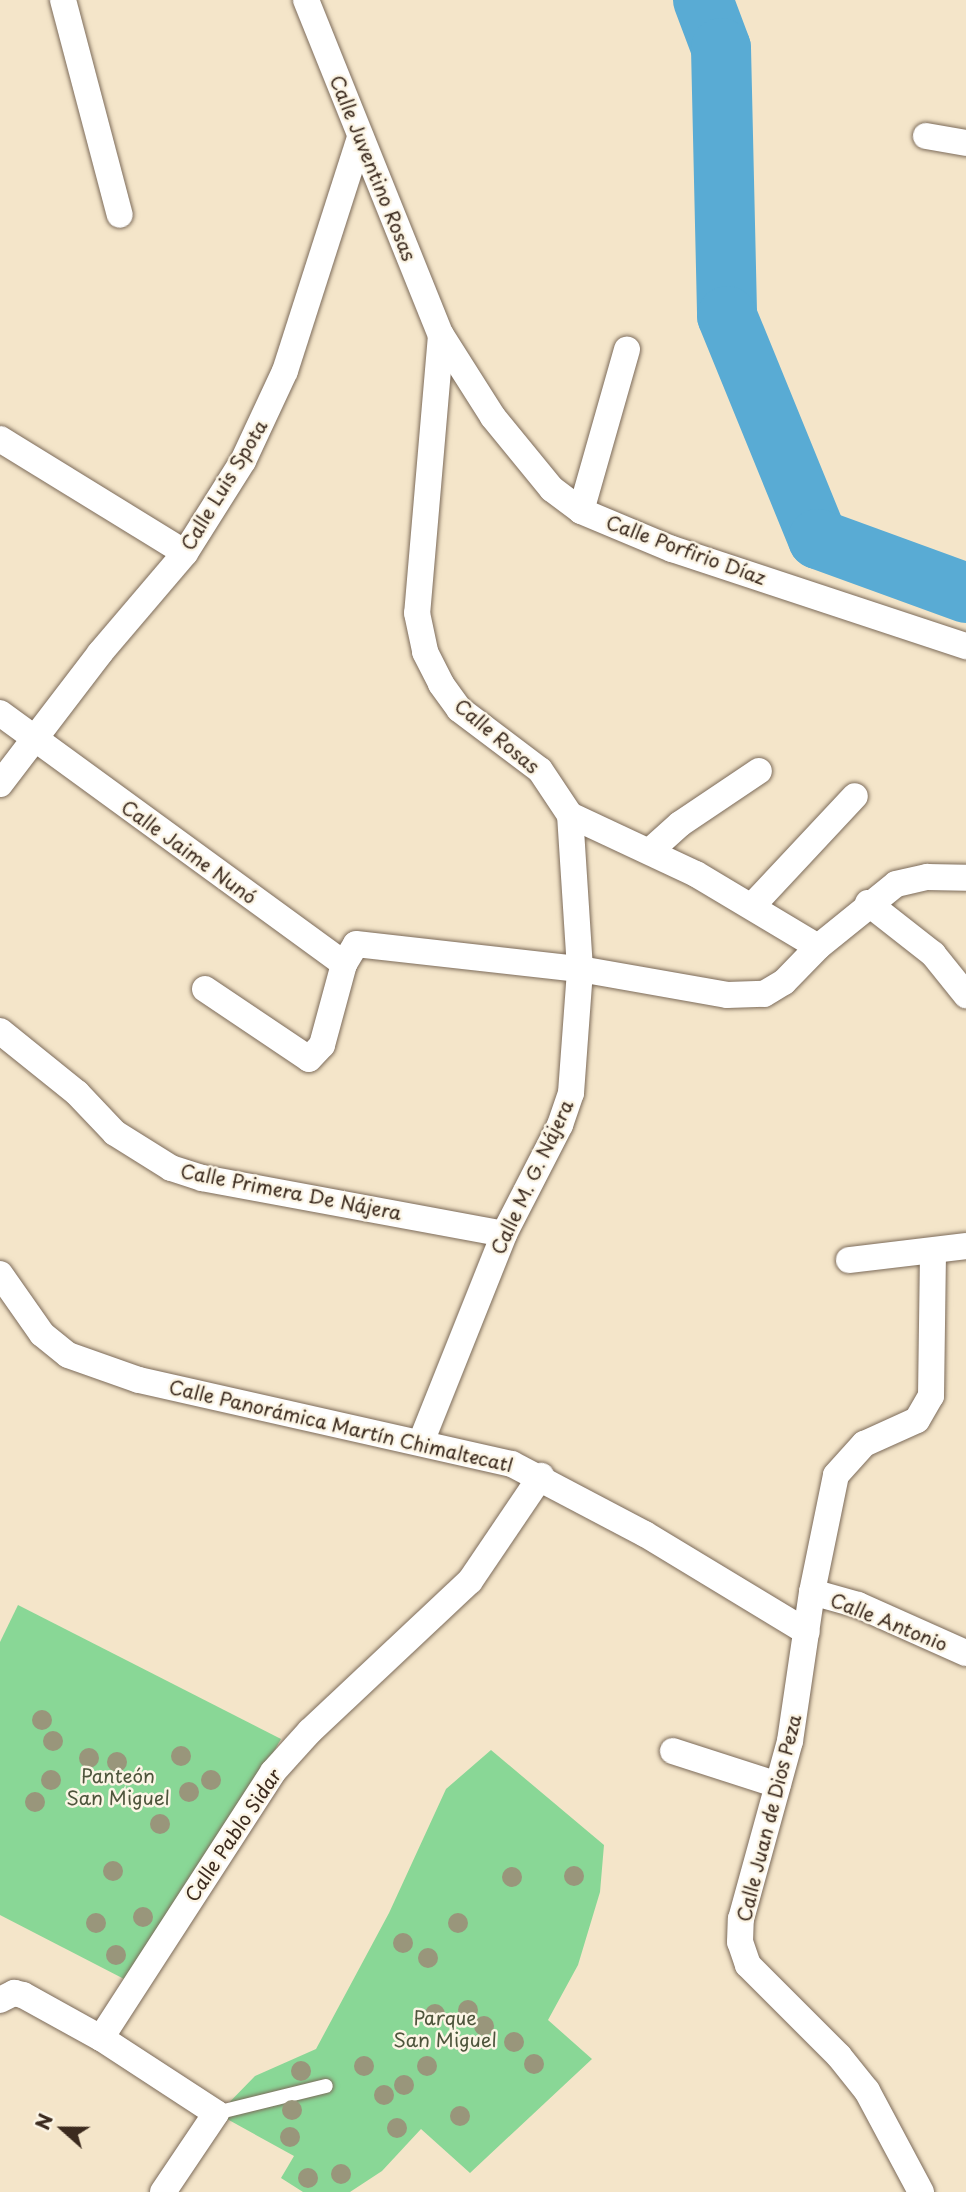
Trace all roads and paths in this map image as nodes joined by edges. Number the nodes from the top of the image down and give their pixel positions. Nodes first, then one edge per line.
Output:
1 (63, 0) edge
2 (306, 0) edge
3 (926, 136) dead end
4 (359, 137) junction
5 (966, 143) edge
6 (120, 215) dead end
7 (441, 335) junction
8 (627, 349) dead end
9 (0, 439) edge
10 (581, 511) junction
11 (185, 553) junction
12 (966, 646) edge
13 (0, 713) edge
14 (35, 739) junction
15 (758, 771) dead end
16 (0, 784) edge
17 (855, 796) dead end
18 (570, 815) junction
19 (650, 851) junction
20 (966, 878) edge
21 (868, 903) junction
22 (753, 905) junction
23 (818, 947) junction
24 (344, 964) junction
25 (580, 969) junction
26 (205, 989) dead end
27 (966, 995) edge
28 (0, 1031) edge
29 (504, 1234) junction
30 (966, 1245) edge
31 (933, 1252) junction
32 (849, 1261) dead end
33 (0, 1274) edge
34 (421, 1442) junction
35 (541, 1476) junction
36 (812, 1592) junction
37 (807, 1632) junction
38 (966, 1653) edge
39 (673, 1751) dead end
40 (778, 1785) junction
41 (0, 2000) edge
42 (101, 2038) junction
43 (326, 2085) dead end
44 (216, 2113) junction
45 (163, 2192) edge
46 (921, 2192) edge

1 - 6 street
2 - 4 street, Calle Juventino Rosas
3 - 5 street
4 - 7 street, Calle Juventino Rosas
4 - 11 street, Calle Luis Spota
7 - 10 street, Calle Porfirio Díaz
7 - 18 street, Calle Rosas
8 - 10 street
9 - 11 street
10 - 12 street, Calle Porfirio Díaz
11 - 14 street, Calle Luis Spota
13 - 14 street, Calle Jaime Nunó
14 - 16 street, Calle Luis Spota
14 - 24 street, Calle Jaime Nunó
15 - 19 street
17 - 22 street
18 - 19 street
18 - 25 street, Calle M. G. Nájera
19 - 22 street
20 - 21 street
21 - 23 street
21 - 27 street
22 - 23 street
23 - 25 street
24 - 25 street
24 - 26 street
25 - 29 street, Calle M. G. Nájera
28 - 29 street, Calle Primera De Nájera
29 - 34 street, Calle M. G. Nájera
30 - 31 street
31 - 32 street
31 - 36 street
33 - 34 street, Calle Panorámica Martín Chimaltecatl
34 - 35 street, Calle Panorámica Martín Chimaltecatl
35 - 37 street, Calle Panorámica Martín Chimaltecatl
35 - 42 street, Calle Pablo Sidar
36 - 37 street, Calle Juan de Dios Peza
36 - 38 street, Calle Antonio
37 - 40 street, Calle Juan de Dios Peza
39 - 40 street
40 - 46 street, Calle Juan de Dios Peza
41 - 42 street
42 - 44 street
43 - 44 lane
44 - 45 street

